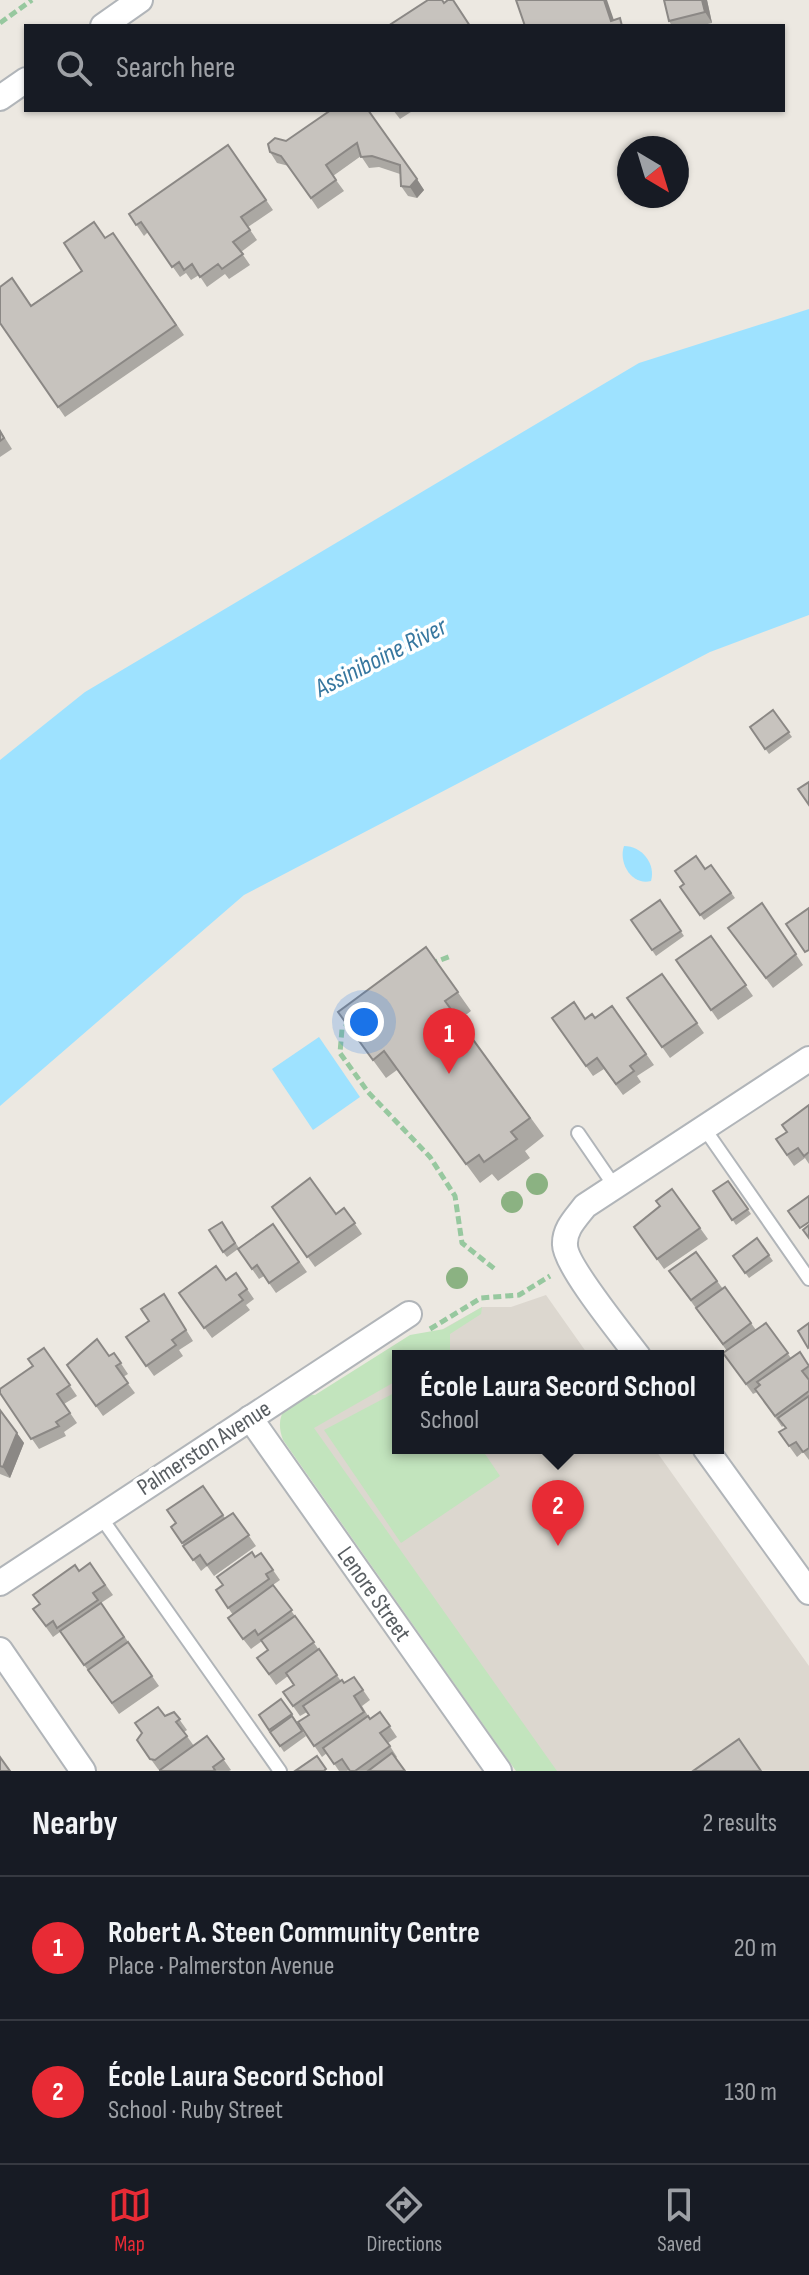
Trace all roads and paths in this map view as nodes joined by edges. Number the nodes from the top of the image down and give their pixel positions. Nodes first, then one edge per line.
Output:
1 (32, 0) edge
2 (140, 0) edge
3 (0, 23) edge
4 (106, 24) edge
5 (24, 81) edge
6 (0, 98) edge
7 (451, 956) dead end
8 (423, 970) edge
9 (354, 1021) edge
10 (809, 1059) edge
11 (704, 1128) junction
12 (578, 1133) dead end
13 (615, 1187) junction
14 (571, 1263) junction
15 (496, 1270) dead end
16 (809, 1279) edge
17 (409, 1314) dead end
18 (431, 1329) dead end
19 (634, 1350) edge
20 (250, 1418) junction
21 (709, 1454) edge
22 (100, 1516) junction
23 (0, 1583) edge
24 (809, 1592) edge
25 (0, 1650) edge
26 (75, 1768) edge
27 (280, 1771) edge
28 (499, 1771) edge

1 - 3 path
2 - 4 street
5 - 6 street
7 - 8 path
9 - 15 path
10 - 11 street
11 - 13 street
11 - 16 lane
12 - 13 lane
13 - 14 street
14 - 18 path
14 - 19 street
17 - 20 street, Palmerston Avenue
20 - 22 street, Palmerston Avenue
20 - 28 street, Lenore Street
21 - 24 street
22 - 23 street, Palmerston Avenue
22 - 27 lane
25 - 26 street

